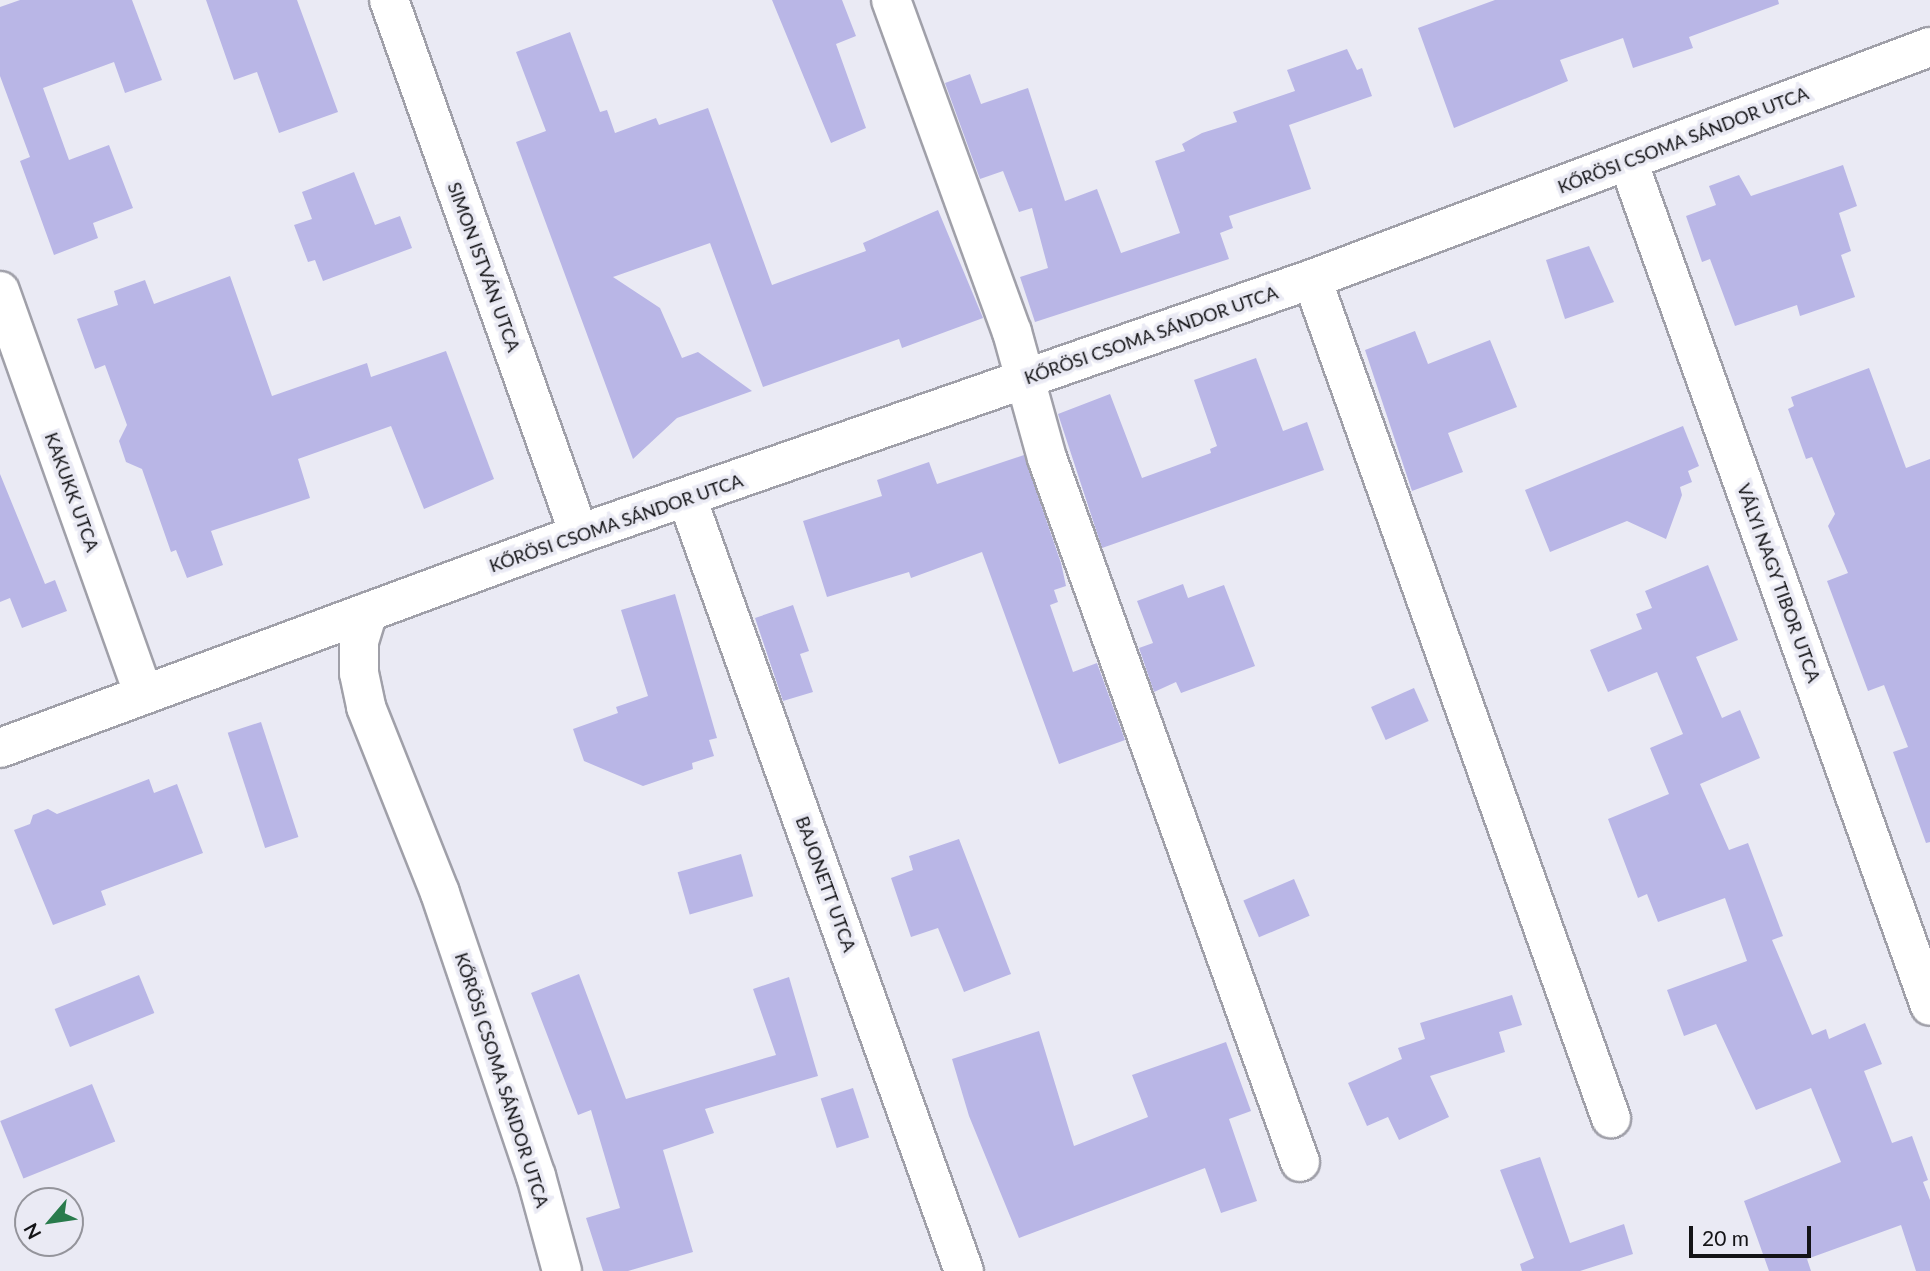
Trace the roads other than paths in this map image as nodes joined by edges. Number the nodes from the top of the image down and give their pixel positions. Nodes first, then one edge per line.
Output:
1 (389, 0) edge
2 (891, 0) edge
3 (1930, 47) edge
4 (1628, 161) junction
5 (1312, 279) junction
6 (0, 291) edge
7 (1024, 380) junction
8 (687, 498) junction
9 (579, 534) junction
10 (368, 612) junction
11 (143, 693) junction
12 (0, 748) edge
13 (1930, 1006) edge
14 (1611, 1118) dead end
15 (1300, 1162) dead end
16 (562, 1271) edge
17 (964, 1271) edge

1 - 9 street, SIMON ISTVÁN UTCA
2 - 7 street
3 - 4 street, KŐRÖSI CSOMA SÁNDOR UTCA
4 - 5 street, KŐRÖSI CSOMA SÁNDOR UTCA
4 - 13 street, VÁLYI NAGY TIBOR UTCA
5 - 7 street, KŐRÖSI CSOMA SÁNDOR UTCA
5 - 14 street
6 - 11 street, KAKUKK UTCA
7 - 8 street, KŐRÖSI CSOMA SÁNDOR UTCA
7 - 15 street
8 - 9 street, KŐRÖSI CSOMA SÁNDOR UTCA
8 - 17 street, BAJONETT UTCA
9 - 10 street, KŐRÖSI CSOMA SÁNDOR UTCA
10 - 11 street, KŐRÖSI CSOMA SÁNDOR UTCA
10 - 16 street, KŐRÖSI CSOMA SÁNDOR UTCA
11 - 12 street, KŐRÖSI CSOMA SÁNDOR UTCA

